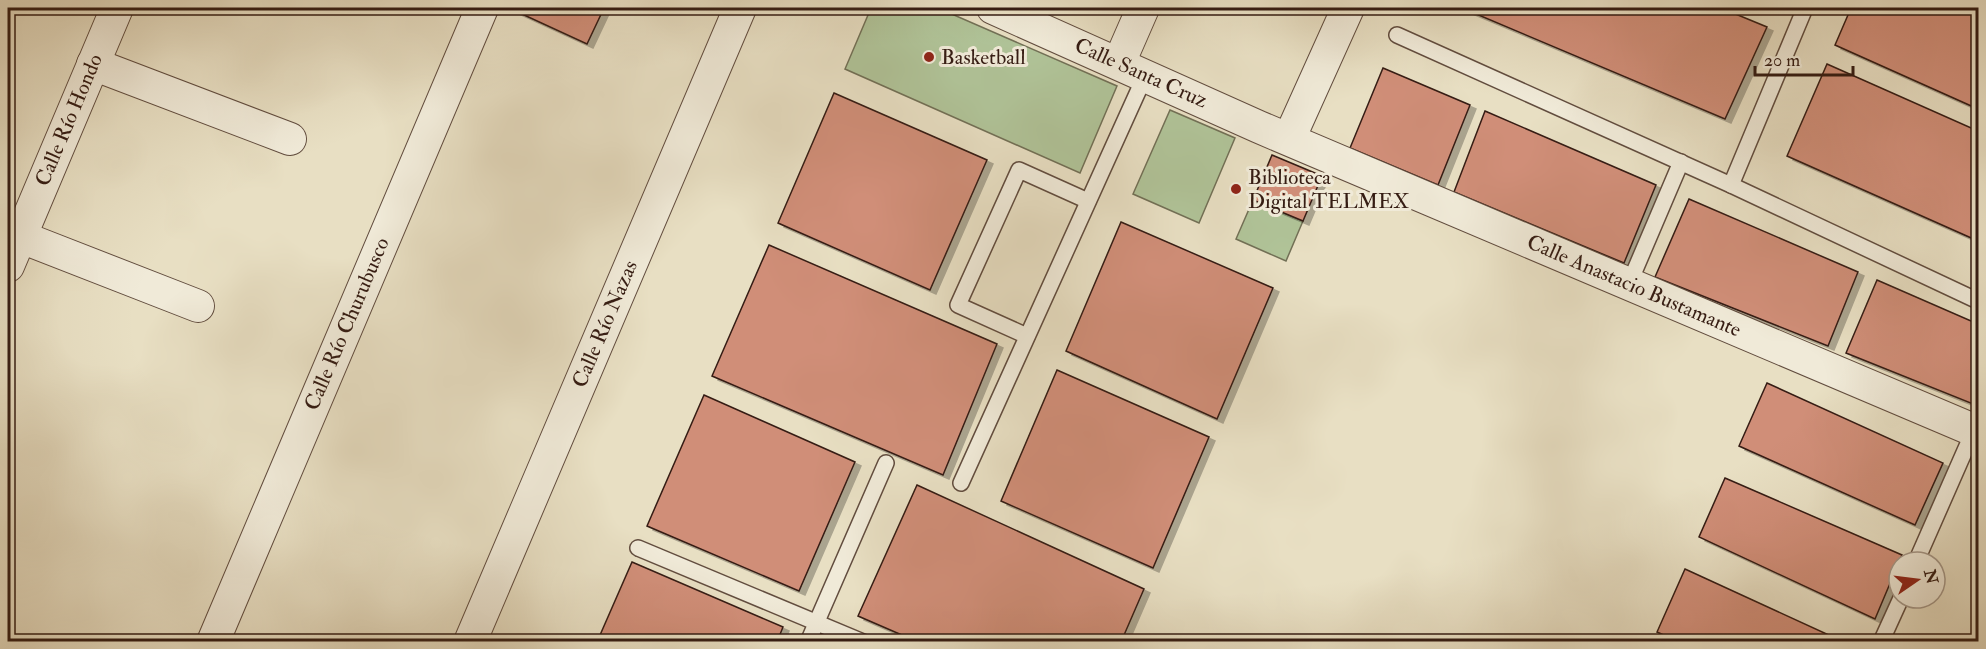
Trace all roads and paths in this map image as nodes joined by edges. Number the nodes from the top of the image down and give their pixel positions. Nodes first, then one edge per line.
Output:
1 (117, 8) edge
2 (482, 8) edge
3 (740, 8) edge
4 (993, 8) edge
5 (1143, 8) edge
6 (1348, 8) edge
7 (1805, 8) edge
8 (1397, 35) dead end
9 (93, 64) junction
10 (1132, 69) junction
11 (290, 139) dead end
12 (1289, 139) junction
13 (1681, 162) junction
14 (1731, 185) junction
15 (1088, 201) junction
16 (21, 237) junction
17 (8, 266) edge
18 (1629, 284) junction
19 (1978, 301) edge
20 (198, 306) dead end
21 (1027, 336) junction
22 (1976, 431) edge
23 (886, 463) dead end
24 (961, 483) dead end
25 (638, 548) dead end
26 (1921, 550) edge
27 (1895, 610) edge
28 (817, 622) junction
29 (213, 642) edge
30 (470, 642) edge
31 (808, 642) edge
32 (863, 642) edge
33 (1881, 642) edge

1 - 9 street, Calle Río Hondo
2 - 29 street, Calle Río Churubusco
3 - 30 street, Calle Río Nazas
4 - 10 street, Calle Santa Cruz
5 - 10 street
6 - 12 street
7 - 14 lane
8 - 13 lane
9 - 11 street
9 - 16 street, Calle Río Hondo
10 - 12 street, Calle Santa Cruz
10 - 15 lane
12 - 18 street, Calle Anastacio Bustamante
13 - 14 lane
13 - 18 lane
14 - 19 lane
15 - 21 lane
15 - 21 lane
16 - 17 street, Calle Río Hondo
16 - 20 street
18 - 22 street, Calle Anastacio Bustamante
21 - 24 lane
22 - 26 lane
23 - 28 lane
25 - 28 lane
27 - 33 lane
28 - 31 lane
28 - 32 lane

